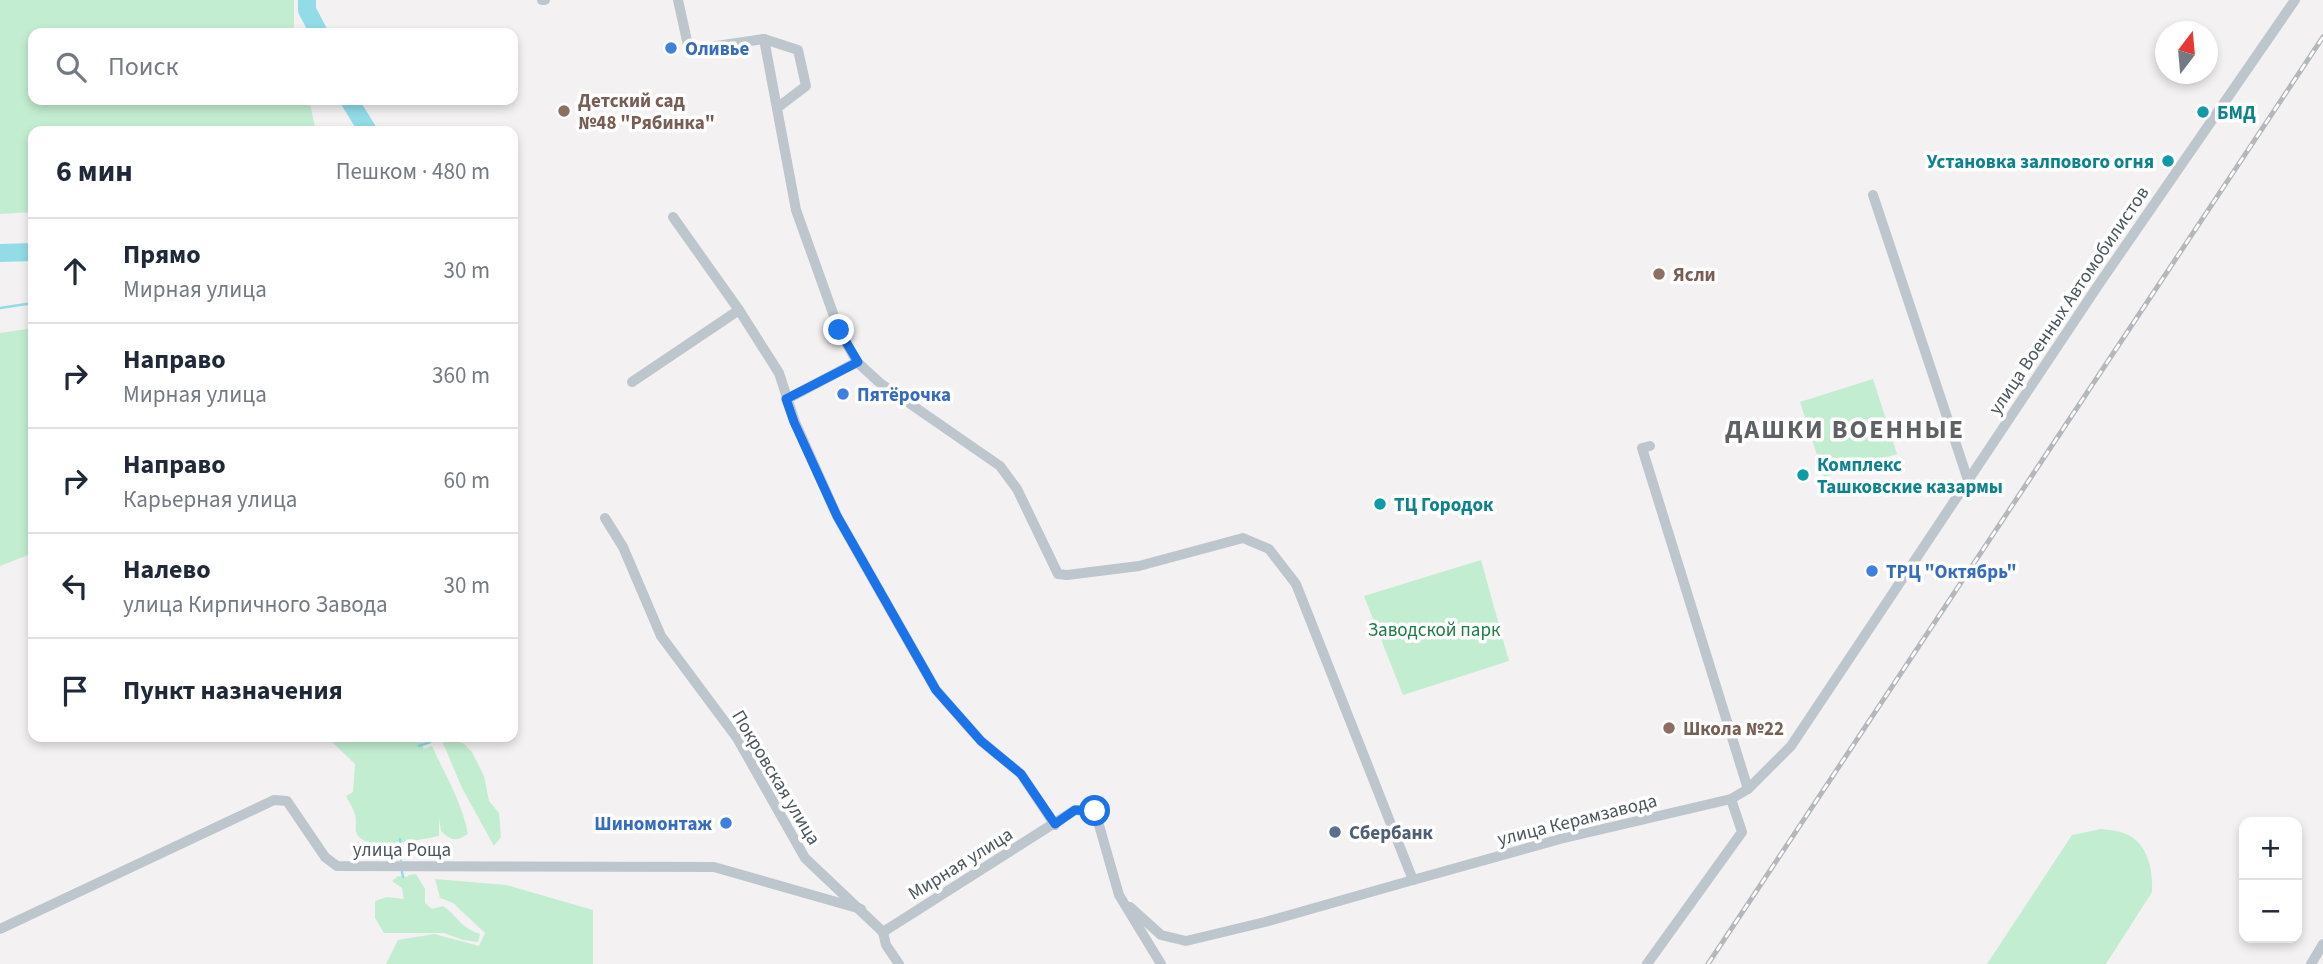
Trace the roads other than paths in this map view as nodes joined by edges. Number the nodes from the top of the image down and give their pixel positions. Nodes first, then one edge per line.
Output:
1 (678, 0) edge
2 (2295, 0) edge
3 (764, 39) junction
4 (778, 108) junction
5 (1873, 195) dead end
6 (673, 217) dead end
7 (739, 310) junction
8 (858, 362) junction
9 (632, 382) dead end
10 (786, 399) junction
11 (1650, 446) dead end
12 (1968, 480) junction
13 (605, 518) dead end
14 (1748, 789) junction
15 (1731, 799) junction
16 (1055, 824) junction
17 (1413, 880) junction
18 (1123, 901) junction
19 (861, 909) junction
20 (0, 929) edge
21 (883, 932) junction
22 (2323, 944) edge
23 (899, 964) edge
24 (1161, 964) edge
25 (1647, 964) edge
26 (2311, 964) edge

1 - 3 street
2 - 12 street, улица Военных Автомобилистов
3 - 4 street
3 - 4 street
4 - 8 street
5 - 12 street
6 - 7 street
7 - 9 street
7 - 10 street
8 - 10 street
8 - 17 street
10 - 16 street
11 - 14 street
12 - 14 street, улица Военных Автомобилистов
13 - 19 street, Покровская улица
14 - 15 street, улица Керамзавода
15 - 17 street, улица Керамзавода
15 - 25 street
16 - 18 street, Мирная улица
16 - 21 street, Мирная улица
17 - 18 street, улица Керамзавода
18 - 24 street, Мирная улица
19 - 20 street, улица Роща
19 - 21 street, Покровская улица
21 - 23 street, Покровская улица
22 - 26 street

